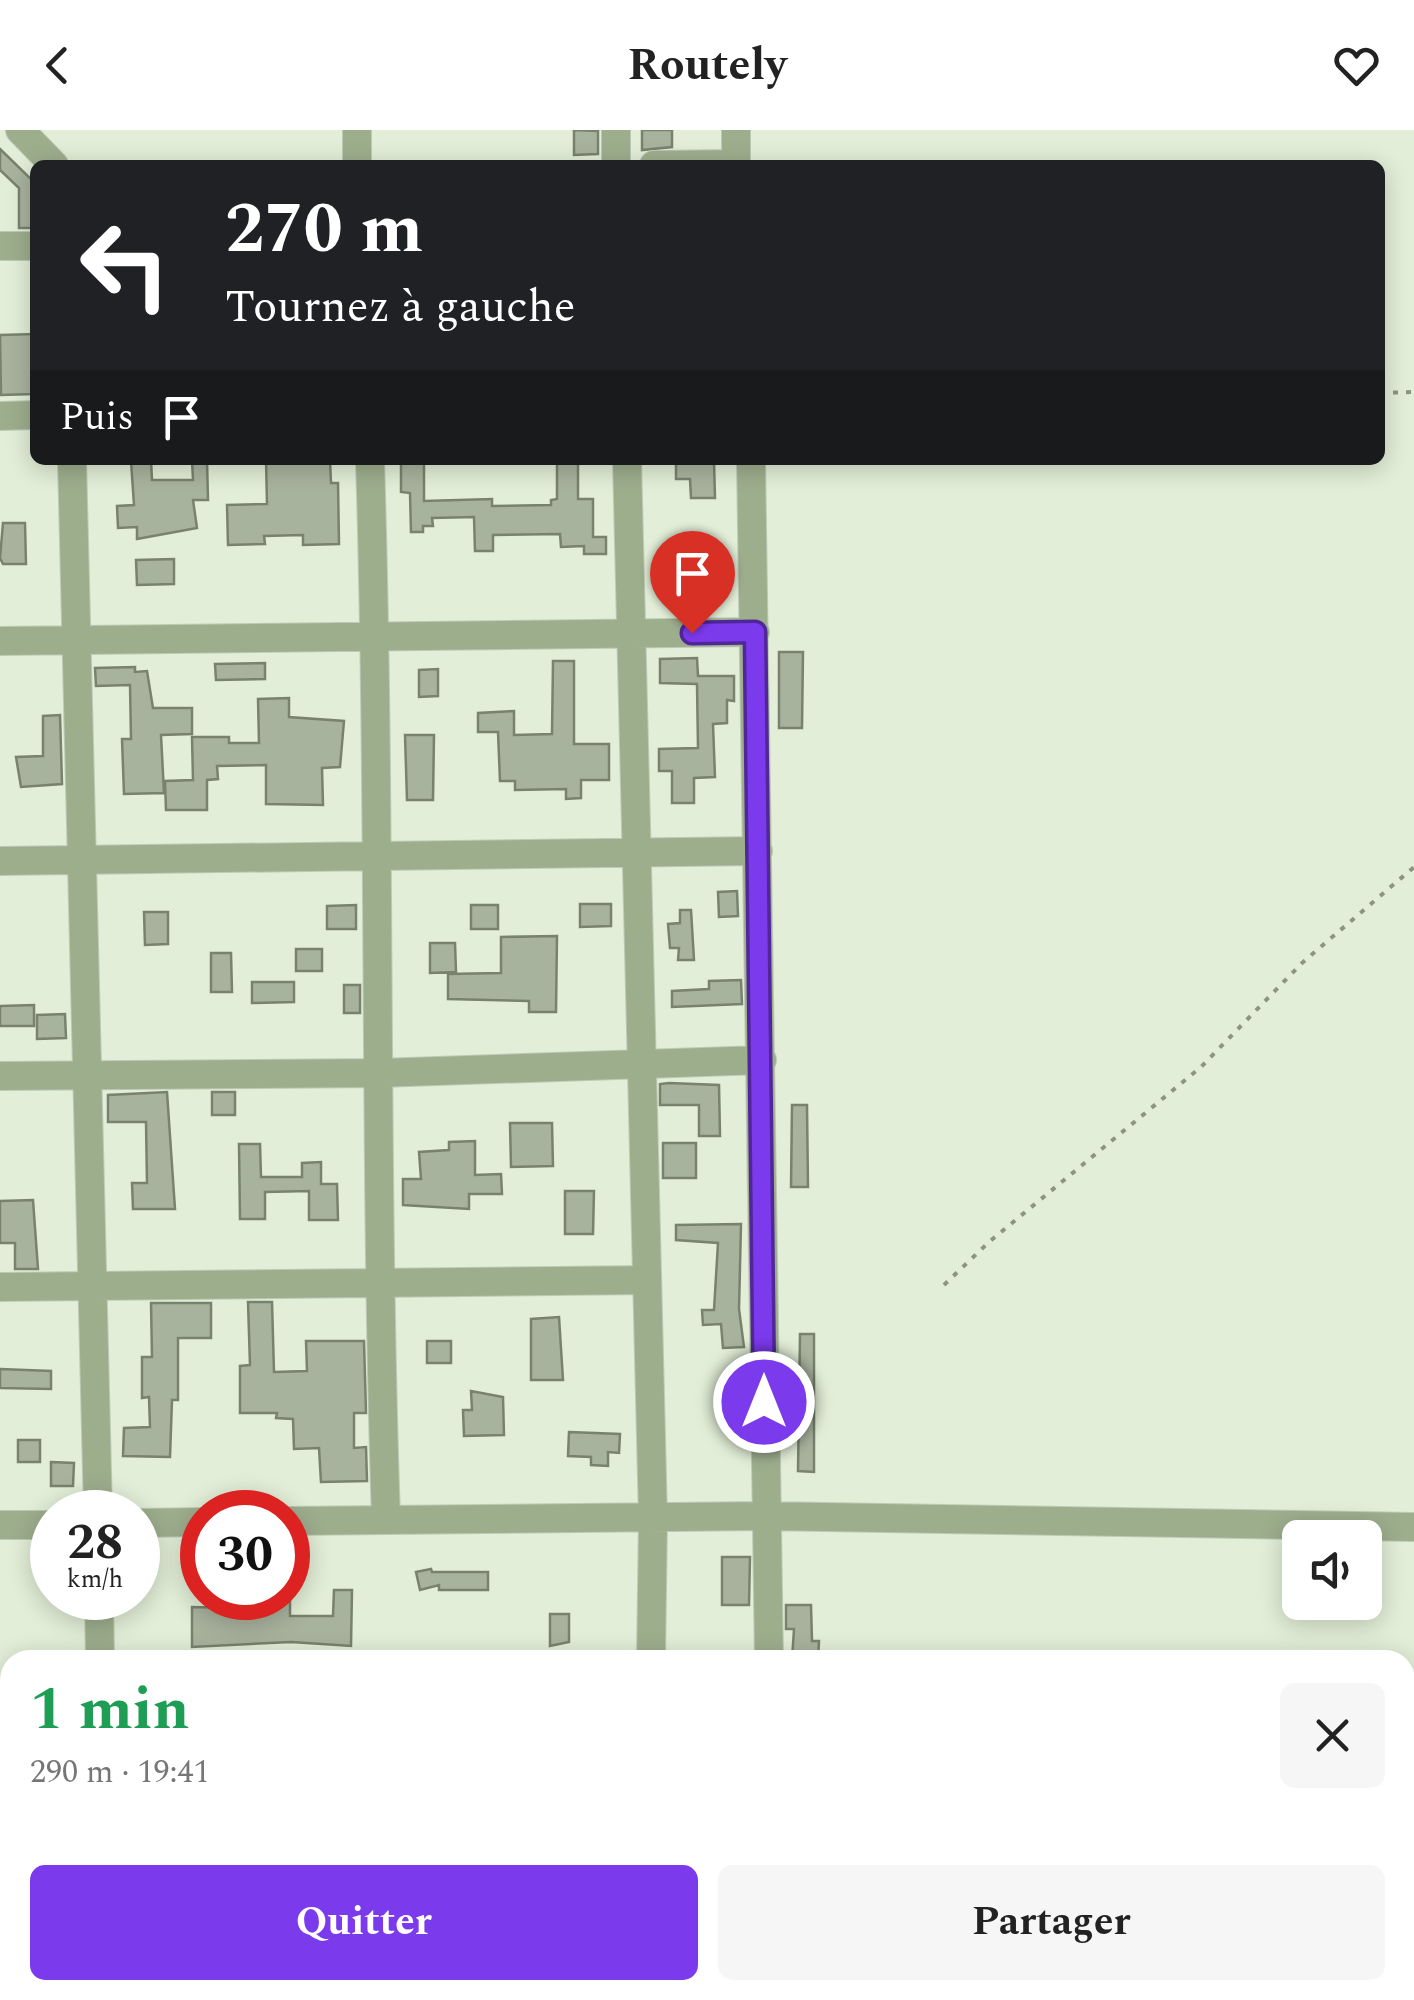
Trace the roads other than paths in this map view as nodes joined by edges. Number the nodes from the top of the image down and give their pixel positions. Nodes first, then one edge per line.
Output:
1 (20, 130) edge
2 (356, 130) edge
3 (616, 130) edge
4 (736, 130) edge
5 (49, 160) edge
6 (357, 160) edge
7 (616, 160) edge
8 (736, 160) edge
9 (0, 246) edge
10 (30, 246) edge
11 (30, 415) edge
12 (0, 416) edge
13 (72, 465) edge
14 (370, 465) edge
15 (627, 465) edge
16 (752, 465) edge
17 (755, 632) junction
18 (629, 634) junction
19 (376, 636) junction
20 (78, 640) junction
21 (0, 641) edge
22 (758, 851) junction
23 (635, 852) junction
24 (379, 856) junction
25 (82, 860) junction
26 (0, 861) edge
27 (762, 1060) junction
28 (642, 1064) junction
29 (87, 1074) junction
30 (379, 1074) junction
31 (0, 1076) edge
32 (647, 1280) junction
33 (378, 1282) junction
34 (94, 1284) junction
35 (0, 1287) edge
36 (98, 1490) edge
37 (764, 1516) junction
38 (653, 1518) junction
39 (386, 1519) junction
40 (310, 1521) edge
41 (30, 1524) edge
42 (0, 1525) edge
43 (1414, 1527) edge
44 (100, 1620) edge
45 (100, 1650) edge
46 (651, 1650) edge
47 (769, 1650) edge

1 - 5 street
2 - 6 street
3 - 7 street
4 - 8 street
9 - 10 street
11 - 12 street
13 - 20 street
14 - 19 street
15 - 18 street
16 - 17 street
17 - 18 street
17 - 22 street
18 - 19 street
18 - 23 street
19 - 20 street
19 - 24 street
20 - 21 street
20 - 25 street
22 - 23 street
22 - 27 street
23 - 24 street
23 - 28 street
24 - 25 street
24 - 30 street
25 - 26 street
25 - 29 street
27 - 28 street
27 - 37 street
28 - 30 street
28 - 32 street
29 - 30 street
29 - 31 street
29 - 34 street
30 - 33 street
32 - 33 street
32 - 38 street
33 - 34 street
33 - 39 street
34 - 35 street
34 - 36 street
37 - 38 street
37 - 43 street
37 - 47 street
38 - 39 street
38 - 46 street
39 - 40 street
41 - 42 street
44 - 45 street

